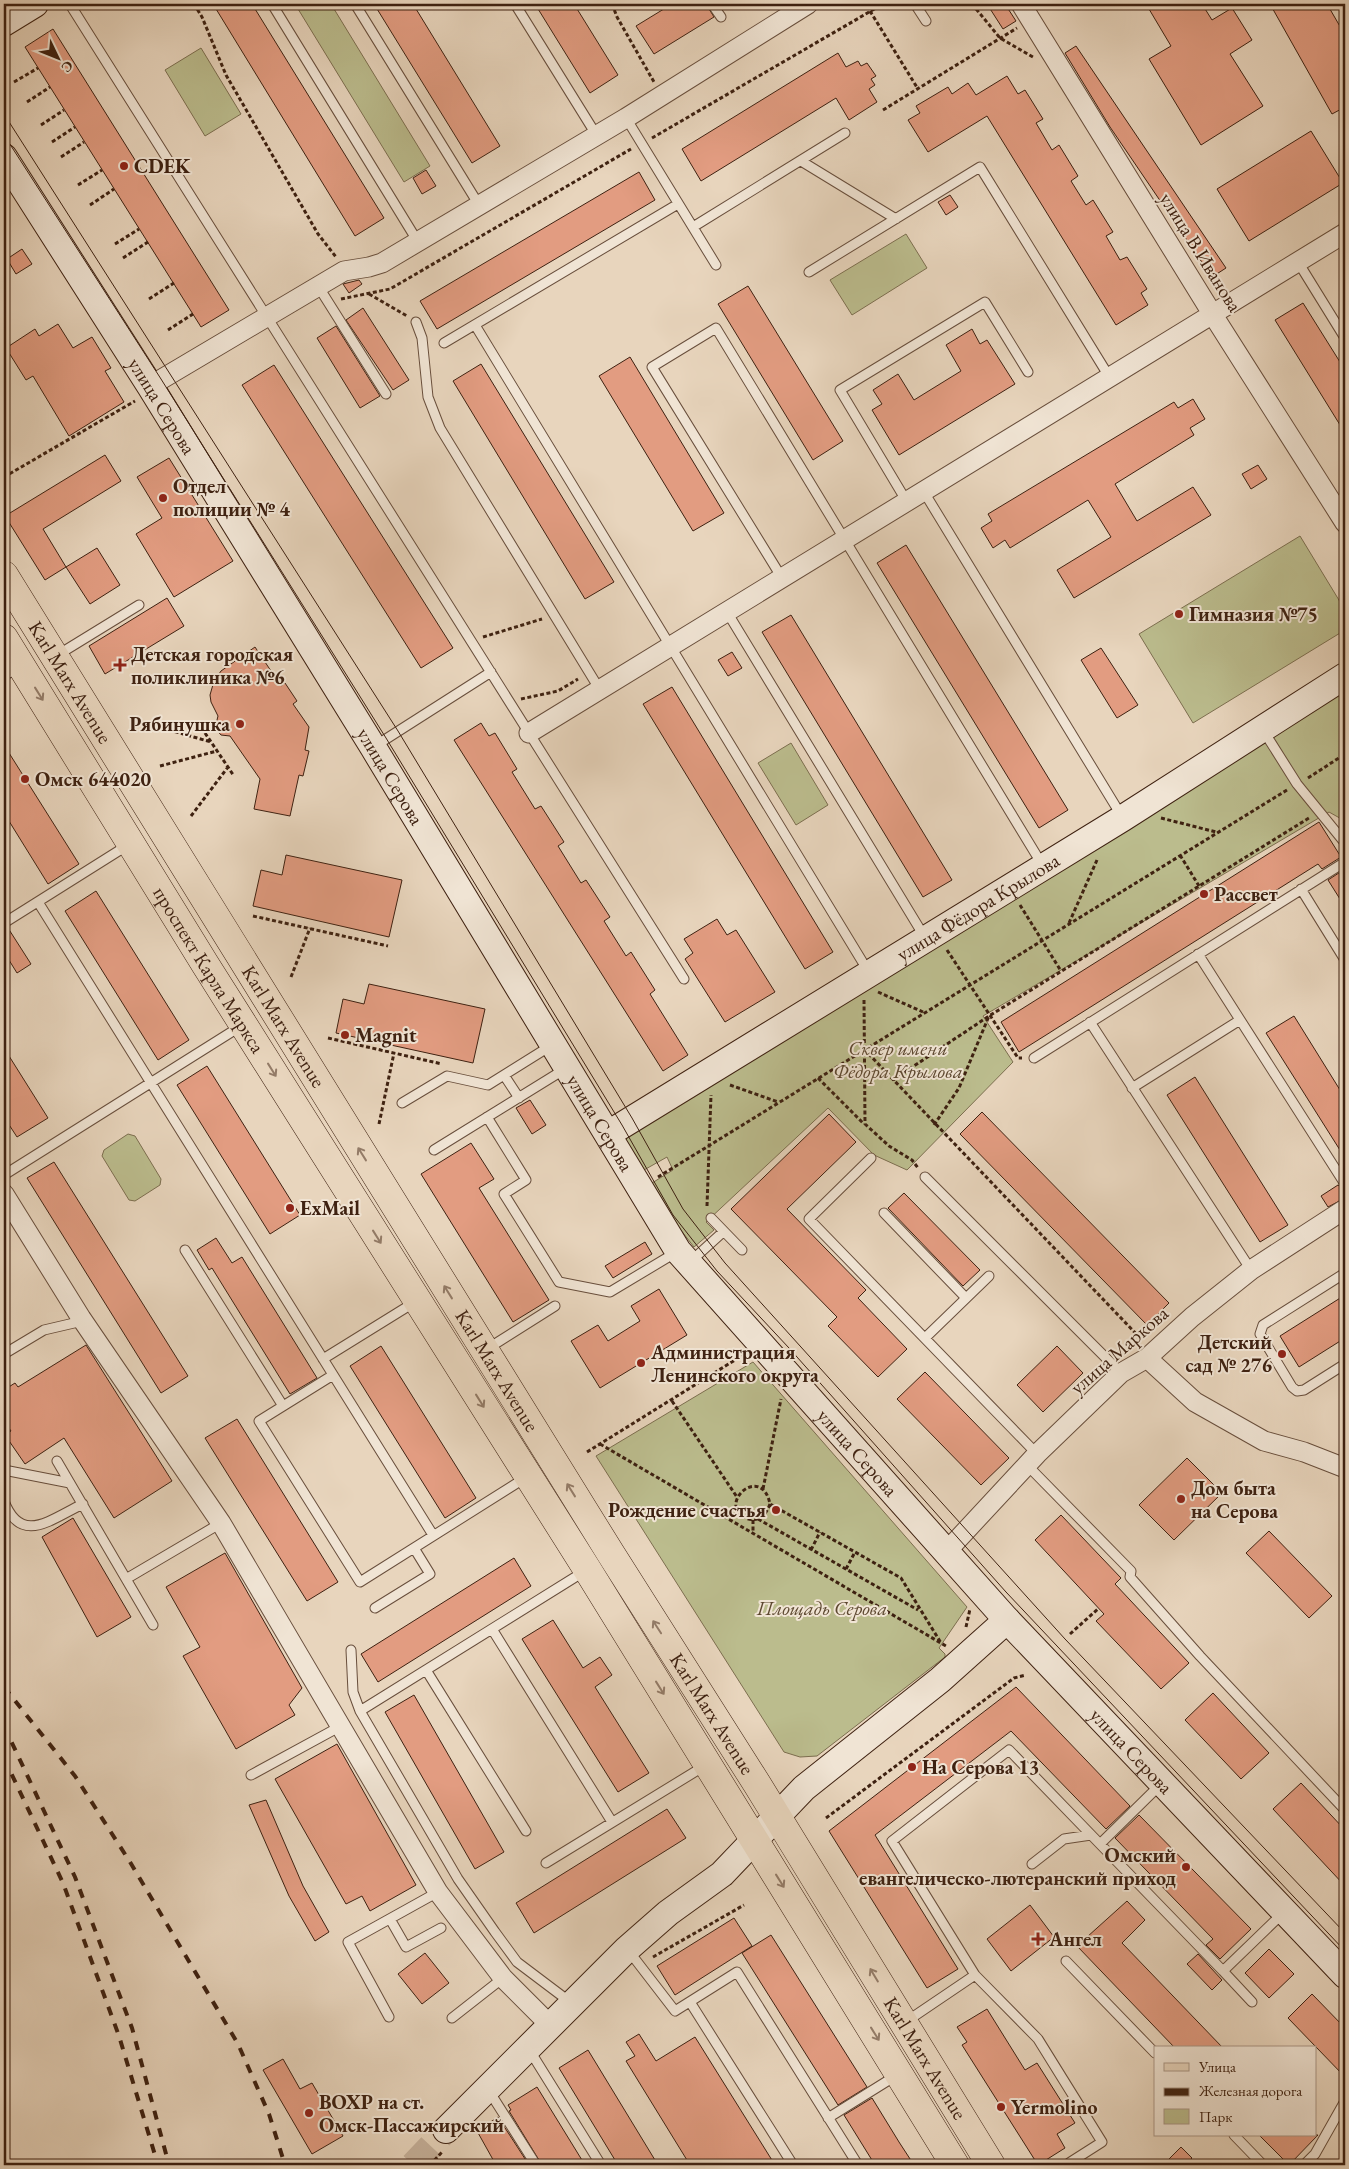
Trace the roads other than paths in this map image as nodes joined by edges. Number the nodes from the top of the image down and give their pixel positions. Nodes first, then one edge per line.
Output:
1 (35, 4) edge
2 (272, 4) edge
3 (355, 4) edge
4 (515, 4) edge
5 (712, 4) edge
6 (808, 4) edge
7 (915, 4) edge
8 (1021, 4) edge
9 (71, 6) dead end
10 (721, 17) dead end
11 (8, 18) edge
12 (926, 21) dead end
13 (626, 118) junction
14 (846, 133) dead end
15 (596, 136) junction
16 (4, 159) edge
17 (801, 161) junction
18 (678, 204) junction
19 (479, 205) junction
20 (896, 219) junction
21 (693, 227) junction
22 (1345, 233) edge
23 (418, 242) junction
24 (1298, 262) junction
25 (716, 265) dead end
26 (809, 272) dead end
27 (318, 286) junction
28 (1213, 315) junction
29 (267, 317) junction
30 (416, 322) dead end
31 (475, 324) junction
32 (1345, 338) edge
33 (444, 342) dead end
34 (1028, 372) dead end
35 (1110, 378) junction
36 (151, 388) junction
37 (386, 394) dead end
38 (924, 492) junction
39 (907, 502) junction
40 (1345, 523) edge
41 (845, 540) junction
42 (4, 574) edge
43 (782, 578) junction
44 (139, 605) dead end
45 (727, 612) junction
46 (4, 638) edge
47 (670, 646) junction
48 (52, 652) junction
49 (12, 671) edge
50 (491, 672) junction
51 (1345, 676) edge
52 (600, 690) junction
53 (1262, 728) junction
54 (529, 733) junction
55 (373, 747) junction
56 (133, 784) junction
57 (104, 801) junction
58 (1123, 818) junction
59 (1345, 843) edge
60 (131, 844) junction
61 (1345, 862) edge
62 (1043, 867) junction
63 (1301, 890) junction
64 (38, 902) junction
65 (4, 923) edge
66 (931, 935) junction
67 (1198, 954) junction
68 (1345, 960) edge
69 (684, 979) dead end
70 (869, 986) junction
71 (1240, 1020) junction
72 (1090, 1022) junction
73 (243, 1024) junction
74 (553, 1044) junction
75 (1034, 1058) road end
76 (567, 1068) junction
77 (504, 1075) junction
78 (150, 1083) junction
79 (1132, 1088) junction
80 (519, 1098) junction
81 (402, 1103) dead end
82 (487, 1117) junction
83 (608, 1134) junction
84 (434, 1150) dead end
85 (871, 1158) dead end
86 (4, 1174) edge
87 (926, 1177) road end
88 (1345, 1184) edge
89 (4, 1194) edge
90 (1345, 1209) edge
91 (884, 1213) dead end
92 (711, 1218) road end
93 (723, 1232) junction
94 (185, 1250) dead end
95 (742, 1250) dead end
96 (683, 1257) junction
97 (1251, 1270) junction
98 (1345, 1273) edge
99 (989, 1276) dead end
100 (966, 1298) junction
101 (417, 1300) junction
102 (555, 1306) dead end
103 (81, 1318) junction
104 (926, 1338) junction
105 (484, 1350) junction
106 (4, 1354) edge
107 (1150, 1355) junction
108 (323, 1359) junction
109 (1345, 1364) edge
110 (459, 1367) junction
111 (1121, 1373) junction
112 (333, 1375) junction
113 (283, 1406) junction
114 (1033, 1460) junction
115 (57, 1461) dead end
116 (1345, 1468) edge
117 (4, 1470) edge
118 (528, 1476) junction
119 (70, 1483) junction
120 (4, 1501) edge
121 (82, 1504) junction
122 (221, 1523) junction
123 (433, 1535) junction
124 (414, 1548) junction
125 (946, 1552) junction
126 (587, 1570) junction
127 (126, 1579) junction
128 (376, 1608) dead end
129 (1007, 1620) junction
130 (153, 1625) dead end
131 (492, 1629) junction
132 (351, 1650) dead end
133 (426, 1670) junction
134 (360, 1711) junction
135 (341, 1726) junction
136 (708, 1764) junction
137 (251, 1775) dead end
138 (1162, 1783) junction
139 (1345, 1810) edge
140 (777, 1816) junction
141 (612, 1822) junction
142 (526, 1830) dead end
143 (1091, 1835) junction
144 (754, 1840) junction
145 (1100, 1844) junction
146 (546, 1863) dead end
147 (1032, 1864) dead end
148 (438, 1892) junction
149 (1284, 1911) junction
150 (390, 1919) junction
151 (441, 1928) dead end
152 (627, 1949) junction
153 (1066, 1961) dead end
154 (1223, 1971) junction
155 (975, 1975) junction
156 (1345, 1975) edge
157 (503, 1978) junction
158 (690, 2002) junction
159 (1252, 2002) dead end
160 (572, 2004) junction
161 (389, 2016) dead end
162 (452, 2018) dead end
163 (903, 2024) junction
164 (551, 2026) junction
165 (528, 2048) junction
166 (1154, 2052) edge
167 (899, 2074) junction
168 (488, 2089) junction
169 (1345, 2101) edge
170 (828, 2118) junction
171 (446, 2130) tunnel mouth
172 (1235, 2136) edge
173 (1069, 2163) dead end
174 (536, 2165) edge
175 (601, 2165) edge
176 (793, 2165) edge
177 (858, 2165) edge
178 (955, 2165) edge
179 (991, 2165) edge
180 (1263, 2165) edge
181 (1304, 2165) edge

1 - 11 street
2 - 23 lane
3 - 19 lane
4 - 15 lane
5 - 10 lane
6 - 13 street
7 - 12 lane
8 - 28 street, улица В.Иванова
9 - 29 lane
13 - 15 street
13 - 18 lane
14 - 17 lane
15 - 19 street
16 - 36 street, улица Серова
17 - 20 lane
17 - 21 lane
18 - 21 lane
18 - 31 lane
19 - 23 street
20 - 26 lane
20 - 35 lane
21 - 25 lane
22 - 24 street
23 - 27 street
24 - 28 street
24 - 32 lane
27 - 29 street
27 - 37 lane
28 - 35 street
28 - 40 street, улица В.Иванова
29 - 36 street
29 - 50 lane
30 - 52 lane
31 - 33 lane
31 - 47 lane
34 - 39 lane
35 - 38 street
36 - 55 street, улица Серова
38 - 39 street
38 - 58 lane
39 - 41 street
41 - 43 street
41 - 43 lane
41 - 62 lane
42 - 48 main road, Karl Marx Avenue
43 - 45 street
44 - 48 lane
45 - 47 street
45 - 66 lane
46 - 49 main road, проспект Карла Маркса
47 - 52 street
47 - 70 lane
48 - 49 main road
48 - 56 main road, Karl Marx Avenue
49 -> 57 main road, проспект Карла Маркса
50 - 54 lane
50 - 55 lane
51 - 53 street, улица Фёдора Крылова
52 - 54 street
53 - 58 street, улица Фёдора Крылова
53 - 59 lane
54 - 69 lane
55 - 74 street, улица Серова
56 - 57 main road
105 -> 56 main road, Karl Marx Avenue
57 - 60 main road, проспект Карла Маркса
58 - 62 street, улица Фёдора Крылова
60 - 64 lane
60 - 73 main road, проспект Карла Маркса
61 - 63 lane
62 - 66 street, улица Фёдора Крылова
63 - 67 lane
63 - 68 lane
64 - 65 lane
64 - 78 lane
66 - 70 street, улица Фёдора Крылова
67 - 71 lane
67 - 72 lane
70 - 83 street, улица Фёдора Крылова
71 - 79 lane
71 - 88 lane
72 - 75 lane
72 - 79 lane
73 - 78 lane
73 -> 101 main road, проспект Карла Маркса
74 - 76 street, улица Серова
74 - 77 lane
76 - 80 lane
76 - 83 street, улица Серова
77 - 80 lane
77 - 81 lane
78 - 86 lane
78 - 108 lane
79 - 97 lane
80 - 82 lane
82 - 84 lane
82 - 96 lane
83 - 96 street, улица Серова
85 - 104 lane
87 - 111 lane
89 - 103 street
90 - 97 street, улица Маркова
91 - 100 lane
92 - 93 lane
93 - 95 lane
93 - 96 lane
94 - 113 lane
96 - 125 street, улица Серова
97 - 107 street, улица Маркова
98 - 109 lane
99 - 100 lane
100 - 104 lane
101 - 108 lane
101 - 110 main road, Karl Marx Avenue
102 - 105 lane
103 - 106 lane
103 - 122 street
104 - 114 lane
105 - 110 main road
140 -> 105 main road, Karl Marx Avenue
107 - 111 street, улица Маркова
107 - 116 street
108 - 112 lane
110 -> 118 main road, Karl Marx Avenue
111 - 114 street, улица Маркова
112 - 113 lane
112 - 123 lane
113 - 124 lane
114 - 125 street, улица Маркова
114 - 139 lane
115 - 119 lane
117 - 119 lane
118 - 123 lane
118 - 126 main road, Karl Marx Avenue
119 - 121 lane
120 - 121 lane
121 - 127 lane
122 - 127 lane
122 - 135 street
123 - 124 lane
124 - 128 lane
125 - 129 street, улица Серова
126 - 131 lane
126 -> 136 main road, Karl Marx Avenue
127 - 130 lane
129 - 138 street, улица Серова
129 - 140 street
131 - 133 lane
131 - 141 lane
132 - 134 lane
133 - 134 lane
133 - 142 lane
134 - 160 lane
135 - 137 lane
135 - 148 street
136 - 141 lane
136 - 144 main road, Karl Marx Avenue
138 - 145 lane
138 - 149 street, улица Серова
140 - 144 street
163 -> 140 main road, Karl Marx Avenue
141 - 146 lane
143 - 145 lane
143 - 147 lane
143 - 155 lane
144 - 152 street
144 -> 167 main road, Karl Marx Avenue
145 - 154 lane
148 - 150 lane
148 - 157 street
149 - 154 lane
149 - 156 street, улица Серова
150 - 151 lane
150 - 161 lane
152 - 158 lane
152 - 160 street
153 - 166 lane
154 - 159 lane
155 - 163 lane
155 - 173 lane
157 - 162 lane
157 - 164 street
158 - 170 lane
158 - 176 lane
160 - 164 street
163 - 179 main road, Karl Marx Avenue
164 - 165 street
165 - 168 street
165 - 175 lane
167 - 170 lane
167 - 178 main road, Karl Marx Avenue
168 - 171 street
168 - 174 lane
169 - 181 lane
170 - 177 lane
172 - 180 lane

